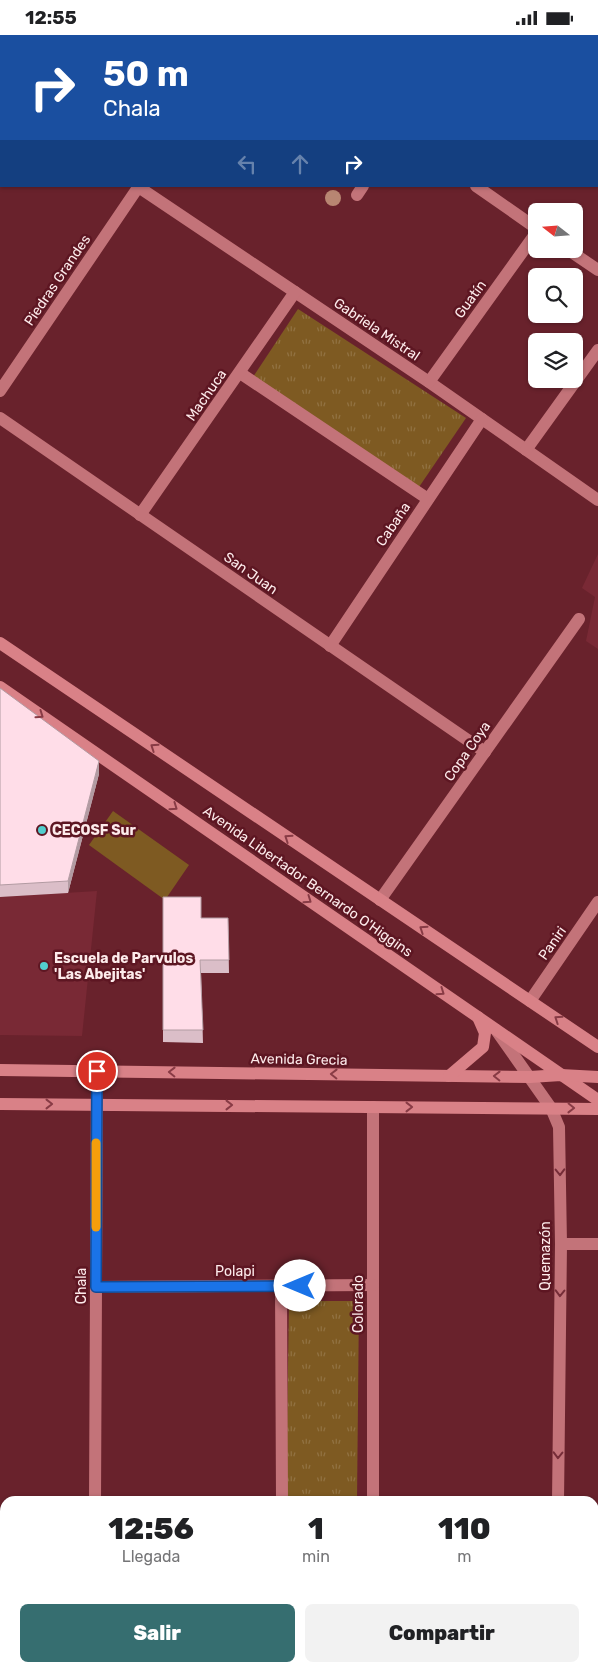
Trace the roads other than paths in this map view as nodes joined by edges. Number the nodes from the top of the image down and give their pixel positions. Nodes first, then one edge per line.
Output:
1 (138, 187) edge
2 (477, 187) edge
3 (528, 222) edge
4 (528, 244) edge
5 (580, 258) edge
6 (598, 270) edge
7 (295, 292) junction
8 (598, 350) edge
9 (240, 373) junction
10 (429, 382) junction
11 (0, 391) edge
12 (0, 417) edge
13 (482, 419) junction
14 (526, 450) junction
15 (428, 499) junction
16 (598, 500) edge
17 (140, 515) junction
18 (579, 619) dead end
19 (0, 643) edge
20 (330, 645) junction
21 (0, 687) edge
22 (485, 752) junction
23 (380, 900) junction
24 (598, 902) edge
25 (530, 1001) junction
26 (478, 1017) junction
27 (496, 1029) junction
28 (598, 1047) edge
29 (0, 1070) edge
30 (97, 1071) junction
31 (561, 1075) junction
32 (449, 1076) junction
33 (530, 1077) junction
34 (598, 1077) edge
35 (598, 1100) edge
36 (0, 1104) edge
37 (96, 1104) junction
38 (373, 1107) junction
39 (551, 1108) junction
40 (598, 1109) edge
41 (561, 1244) junction
42 (598, 1244) edge
43 (374, 1285) junction
44 (281, 1286) junction
45 (96, 1287) junction
46 (95, 1496) edge
47 (282, 1496) edge
48 (373, 1496) edge
49 (558, 1496) edge

1 - 7 street, Gabriela Mistral
1 - 11 street, Piedras Grandes
2 - 3 street
4 - 10 street, Guatín
5 - 6 street
7 - 9 street, Machuca
7 - 10 street, Gabriela Mistral
8 - 14 street
9 - 15 street
9 - 17 street, Machuca
10 - 13 street, Gabriela Mistral
12 - 17 street, San Juan
13 - 14 street, Gabriela Mistral
13 - 15 street, Cabaña
14 - 16 street, Gabriela Mistral
15 - 20 street, Cabaña
17 - 20 street, San Juan
18 - 22 street, Copa Coya
23 -> 19 main road, Avenida Libertador Bernardo O'Higgins
20 - 22 street, San Juan
21 -> 26 main road, Avenida Libertador Bernardo O'Higgins
22 - 23 street, Copa Coya
25 -> 23 main road, Avenida Libertador Bernardo O'Higgins
24 - 25 street, Paniri
28 -> 25 main road, Avenida Libertador Bernardo O'Higgins
26 - 27 main road, Avenida Libertador Bernardo O'Higgins
26 - 32 main road
27 - 31 main road, Avenida Libertador Bernardo O'Higgins
27 - 33 street, Quemazón
29 - 30 main road, Avenida Grecia
32 -> 30 main road, Avenida Grecia
30 - 37 street, Chala
31 - 33 main road, Avenida Grecia
31 - 34 main road, Avenida Grecia
31 - 35 main road, Avenida Libertador Bernardo O'Higgins
33 -> 32 main road, Avenida Grecia
33 - 39 street, Quemazón
36 -> 37 main road
37 -> 38 main road
37 - 45 street, Chala
38 -> 39 main road
38 - 43 street, Colorado
39 -> 40 main road
39 -> 41 street, Quemazón
41 - 42 street
41 -> 49 street, Quemazón
43 - 44 street, Polapi
43 - 48 street, Colorado
44 - 45 street, Polapi
44 - 47 street
45 - 46 street, Chala

